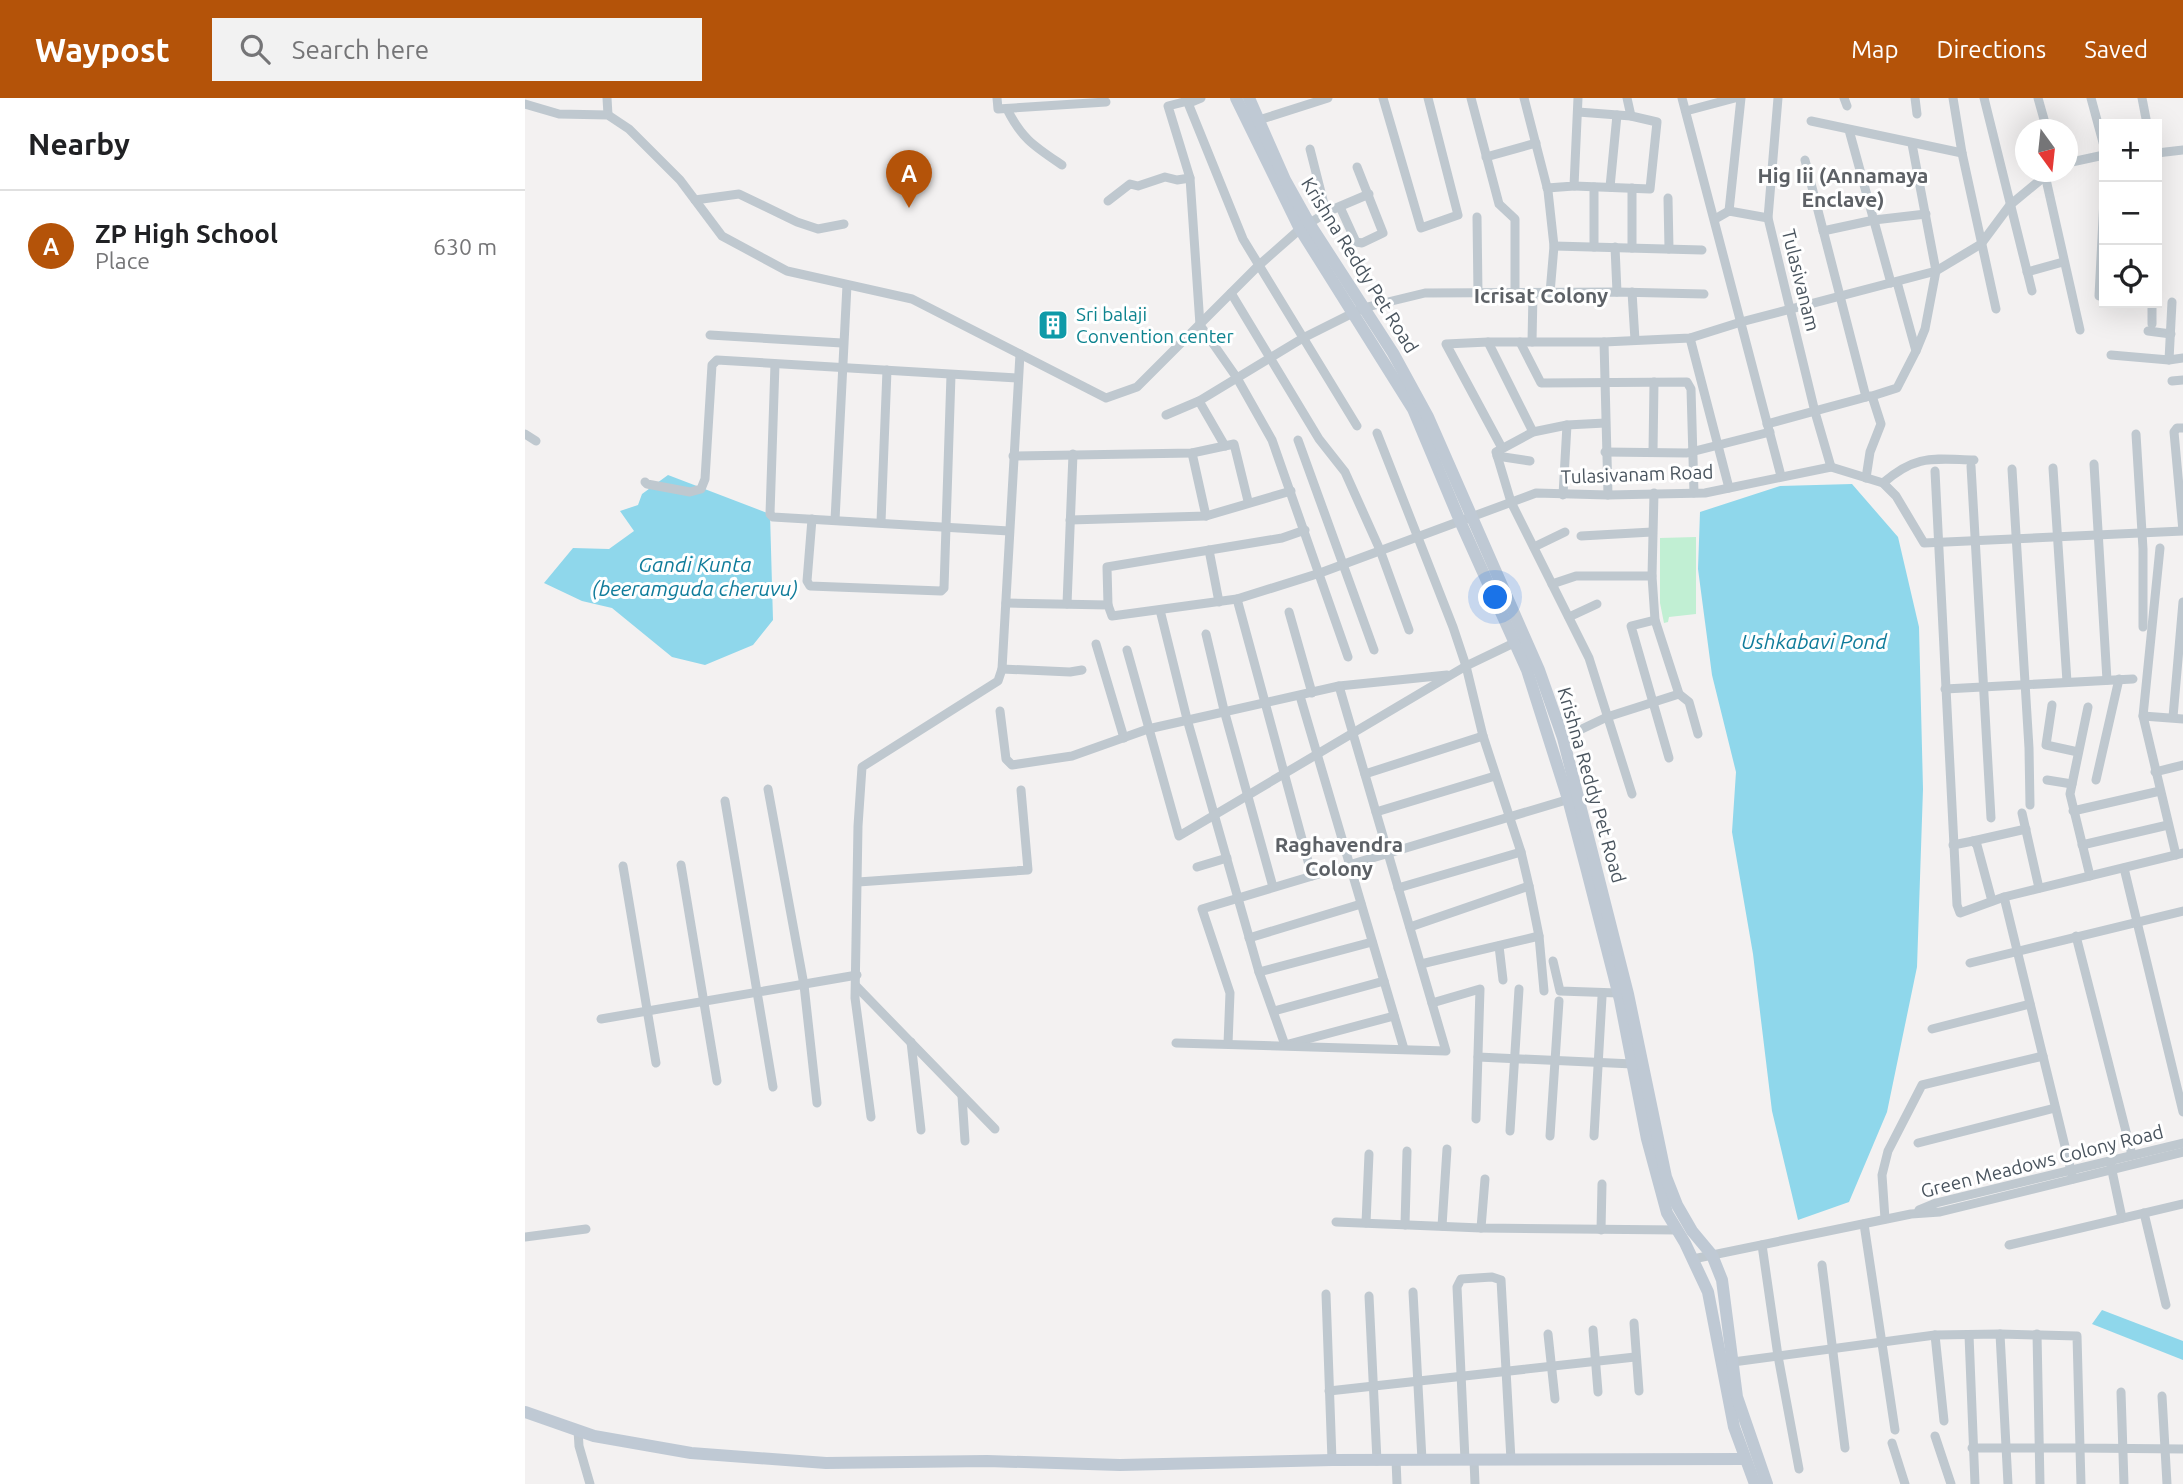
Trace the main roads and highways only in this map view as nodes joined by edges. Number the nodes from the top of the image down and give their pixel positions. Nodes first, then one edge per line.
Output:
1 (1236, 98) edge
2 (1249, 98) edge
3 (1304, 226) junction
4 (1465, 519) junction
5 (1573, 798) junction
6 (1724, 1293) junction
7 (1709, 1296) junction
8 (525, 1412) edge
9 (1745, 1459) junction
10 (1755, 1484) edge
11 (1767, 1484) edge

1 - 3 main road, Krishna Reddy Pet Road
2 - 3 main road, Krishna Reddy Pet Road
3 - 4 main road, Krishna Reddy Pet Road
4 - 5 main road, Krishna Reddy Pet Road
4 - 5 main road, Krishna Reddy Pet Road
5 - 6 main road, Krishna Reddy Pet Road
5 - 7 main road, Krishna Reddy Pet Road
6 - 7 main road
6 - 11 main road, Krishna Reddy Pet Road
7 - 9 main road, Krishna Reddy Pet Road
8 - 9 main road
9 - 10 main road, Krishna Reddy Pet Road

